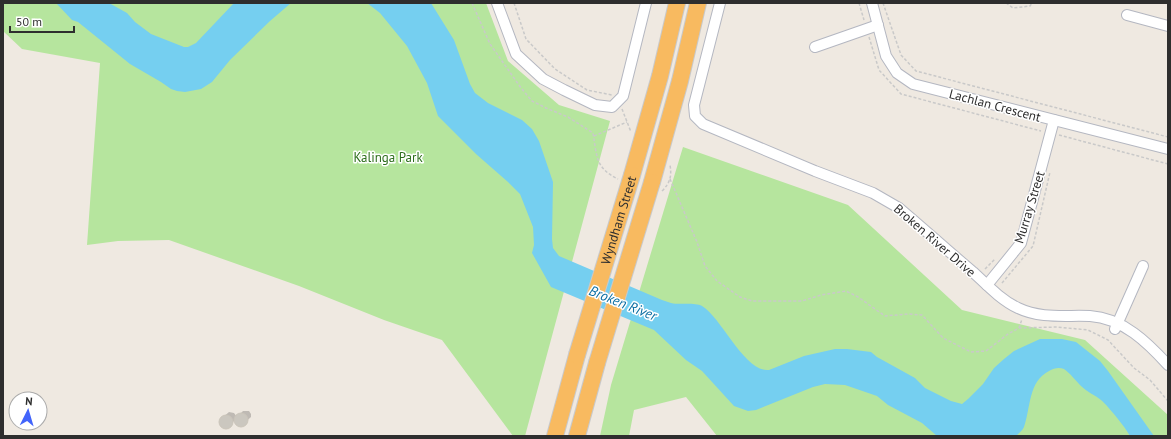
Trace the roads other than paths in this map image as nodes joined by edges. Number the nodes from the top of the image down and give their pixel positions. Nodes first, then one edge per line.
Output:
1 (497, 3) edge
2 (646, 3) edge
3 (677, 3) edge
4 (698, 3) edge
5 (720, 3) edge
6 (872, 3) edge
7 (1127, 15) dead end
8 (878, 24) junction
9 (1168, 26) edge
10 (815, 47) dead end
11 (1054, 120) junction
12 (1168, 149) edge
13 (1143, 266) dead end
14 (987, 286) junction
15 (1116, 326) junction
16 (1168, 365) edge
17 (555, 436) edge
18 (577, 436) edge

1 - 2 street
3 - 17 highway, Wyndham Street, bridge
4 - 18 highway, Wyndham Street, bridge
5 - 14 street, Broken River Drive
6 - 8 street, Lachlan Crescent
7 - 9 street
8 - 10 street
8 - 11 street, Lachlan Crescent
11 - 12 street, Lachlan Crescent
11 - 14 street, Murray Street
13 - 15 street
14 - 15 street, Broken River Drive
15 - 16 street, Broken River Drive

